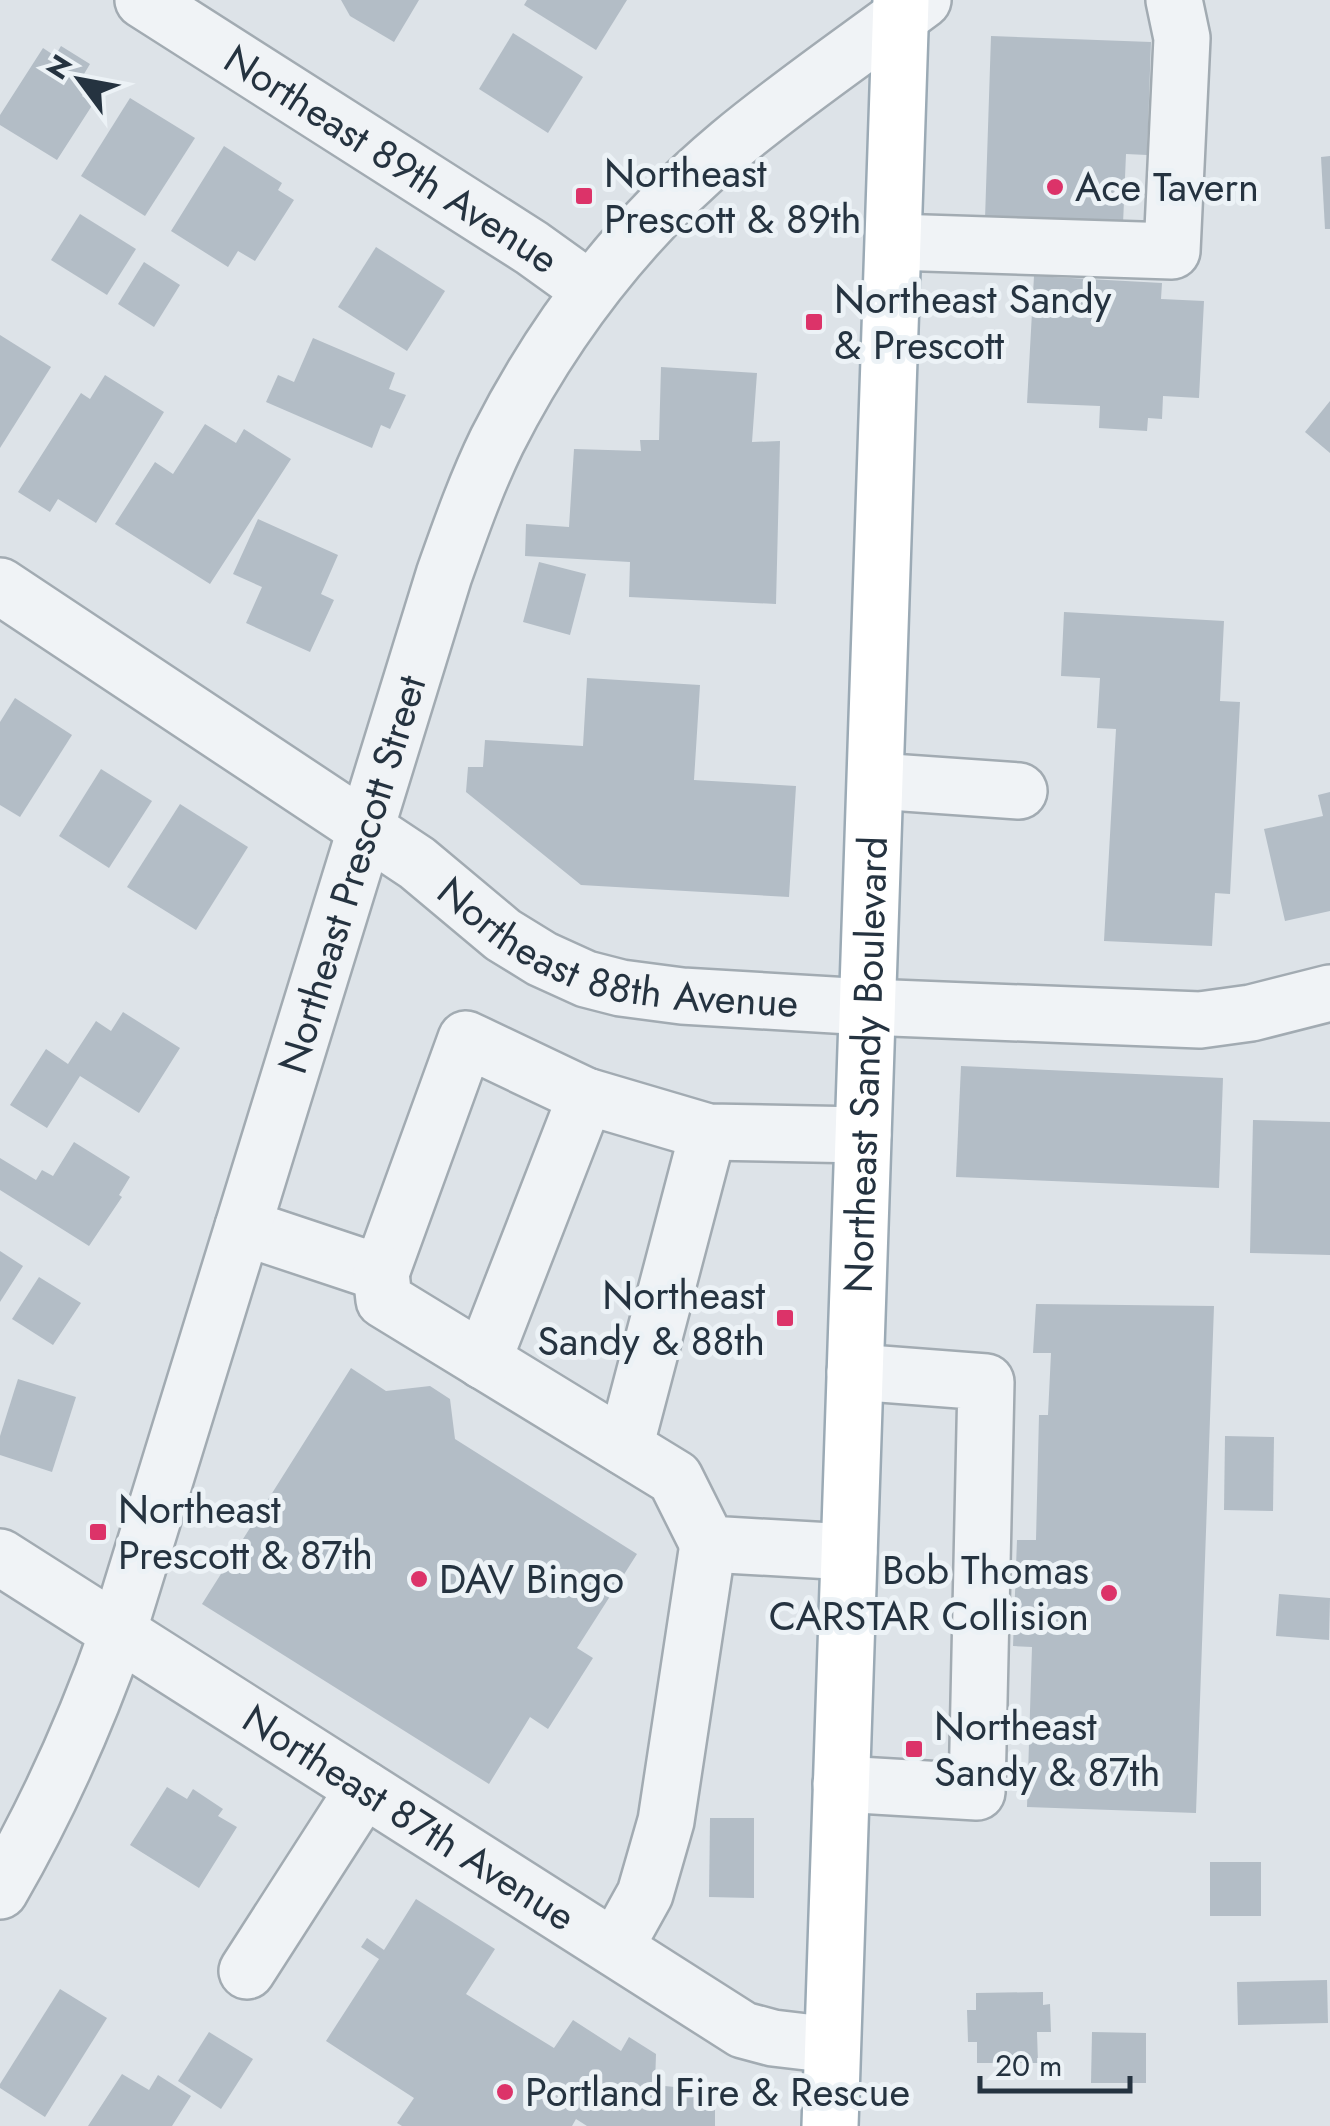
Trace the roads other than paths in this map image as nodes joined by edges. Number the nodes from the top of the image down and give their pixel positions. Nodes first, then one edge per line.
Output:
1 (143, 0) edge
2 (1174, 0) edge
3 (908, 6) edge
4 (894, 242) junction
5 (590, 290) junction
6 (0, 586) edge
7 (876, 781) junction
8 (1020, 791) dead end
9 (365, 828) junction
10 (1330, 992) edge
11 (868, 1008) junction
12 (586, 1096) junction
13 (708, 1132) junction
14 (863, 1135) junction
15 (243, 1226) junction
16 (382, 1273) junction
17 (483, 1361) junction
18 (855, 1372) junction
19 (625, 1448) junction
20 (708, 1544) junction
21 (849, 1552) junction
22 (0, 1557) edge
23 (118, 1632) junction
24 (841, 1784) junction
25 (364, 1789) junction
26 (0, 1891) edge
27 (614, 1948) junction
28 (248, 1971) dead end
29 (832, 2045) junction
30 (830, 2126) edge

1 - 5 street, Northeast 89th Avenue
2 - 4 street
3 - 4 main road, Northeast Sandy Boulevard
3 - 5 street, Northeast Prescott Street
4 - 7 main road, Northeast Sandy Boulevard
5 - 9 street, Northeast Prescott Street
6 - 9 street, Northeast 88th Avenue
7 - 8 street
7 - 11 main road, Northeast Sandy Boulevard
9 - 11 street, Northeast 88th Avenue
9 - 15 street, Northeast Prescott Street
10 - 11 street, Northeast 88th Avenue
11 - 14 main road, Northeast Sandy Boulevard
12 - 13 street
12 - 16 street
12 - 17 street
13 - 14 street
13 - 19 street
14 - 18 main road, Northeast Sandy Boulevard
15 - 16 street
15 - 23 street, Northeast Prescott Street
16 - 17 street
17 - 19 street
18 - 21 main road, Northeast Sandy Boulevard
18 - 24 street
19 - 20 street
20 - 21 street
20 - 27 street
21 - 24 main road, Northeast Sandy Boulevard
22 - 23 street, Northeast 87th Avenue
23 - 25 street, Northeast 87th Avenue
23 - 26 street, Northeast Prescott Street
24 - 29 main road, Northeast Sandy Boulevard
25 - 27 street, Northeast 87th Avenue
25 - 28 street
27 - 29 street, Northeast 87th Avenue
29 - 30 main road, Northeast Sandy Boulevard

